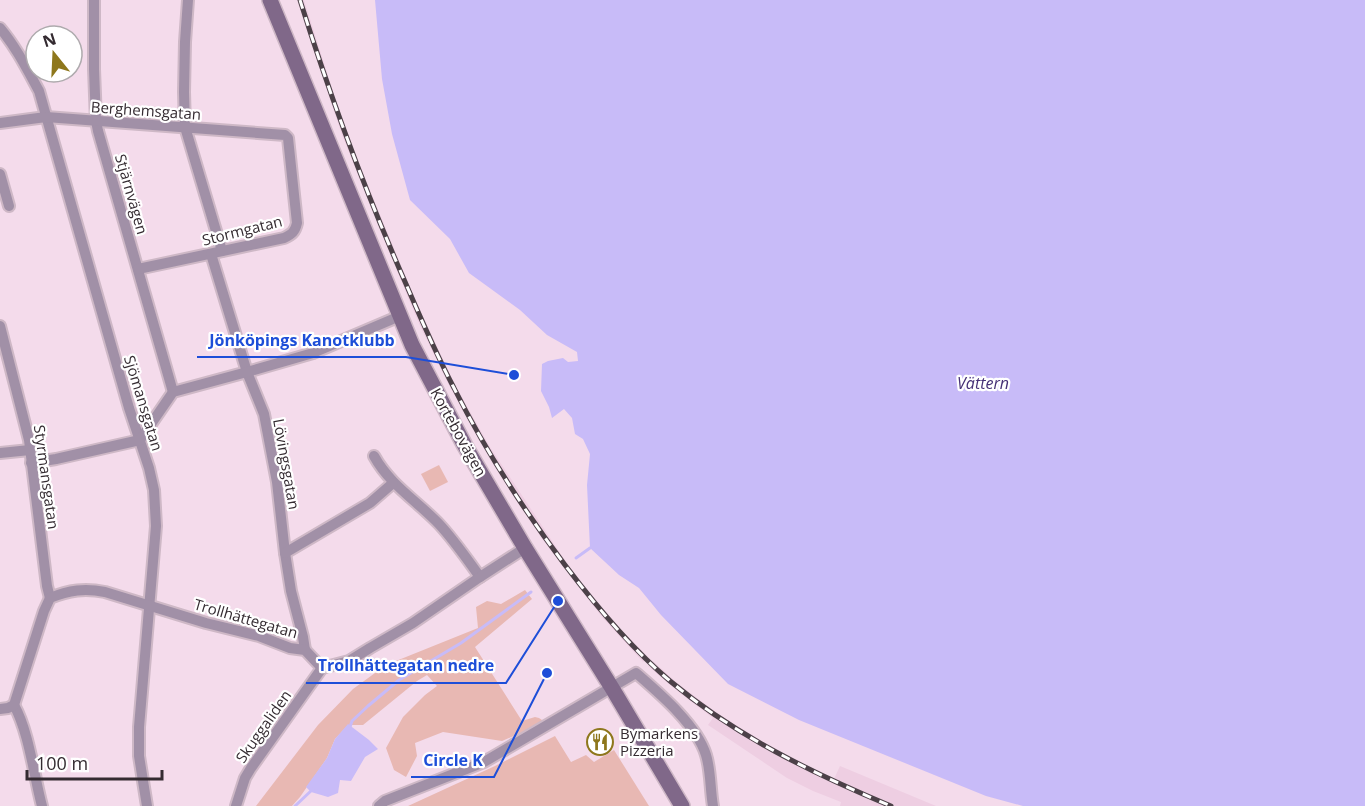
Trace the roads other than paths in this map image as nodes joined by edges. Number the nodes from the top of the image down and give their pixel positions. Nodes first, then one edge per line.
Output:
1 (94, 0) edge
2 (188, 0) edge
3 (270, 0) edge
4 (0, 28) edge
5 (46, 117) junction
6 (96, 121) junction
7 (0, 123) edge
8 (185, 127) junction
9 (288, 138) joint
10 (0, 174) edge
11 (9, 206) dead end
12 (217, 252) junction
13 (138, 269) junction
14 (400, 316) junction
15 (0, 326) edge
16 (247, 372) junction
17 (173, 392) junction
18 (140, 440) junction
19 (30, 450) junction
20 (0, 453) edge
21 (374, 456) dead end
22 (31, 463) junction
23 (393, 483) junction
24 (525, 548) junction
25 (285, 553) junction
26 (480, 577) junction
27 (50, 598) junction
28 (150, 606) junction
29 (305, 650) junction
30 (322, 668) junction
31 (612, 688) junction
32 (14, 705) junction
33 (0, 709) edge
34 (42, 806) edge
35 (147, 806) edge
36 (236, 806) edge
37 (379, 806) edge
38 (682, 806) edge
39 (713, 806) edge

1 - 6 street, Stjärnvägen
2 - 8 street, Lövingsgatan
3 - 14 street, Kortebovägen
4 - 5 street, Sjömansgatan
5 - 6 street, Berghemsgatan
5 - 7 street, Berghemsgatan
5 - 18 street, Sjömansgatan
6 - 8 street, Berghemsgatan
6 - 13 street, Stjärnvägen
8 - 9 street, Berghemsgatan
8 - 12 street, Lövingsgatan
9 - 12 street, Stormgatan
10 - 11 street
12 - 13 street, Stormgatan
12 - 16 street, Lövingsgatan
13 - 17 street, Stjärnvägen
14 - 16 street
14 - 24 street, Kortebovägen
15 - 19 street, Styrmansgatan
16 - 17 street
16 - 25 street, Lövingsgatan
17 - 18 street
18 - 22 street
18 - 28 street, Sjömansgatan
19 - 20 street
19 - 22 street, Styrmansgatan
21 - 23 street
22 - 27 street, Styrmansgatan
23 - 25 street
23 - 26 street
24 - 26 street
24 - 31 street, Kortebovägen
25 - 29 street, Lövingsgatan
26 - 30 street
27 - 28 street, Trollhättegatan
27 - 32 street
28 - 29 street, Trollhättegatan
28 - 35 street, Sjömansgatan
29 - 30 street, Trollhättegatan
30 - 36 street, Skuggaliden
31 - 37 street
31 - 38 street, Kortebovägen
31 - 39 street
32 - 33 street
32 - 34 street

